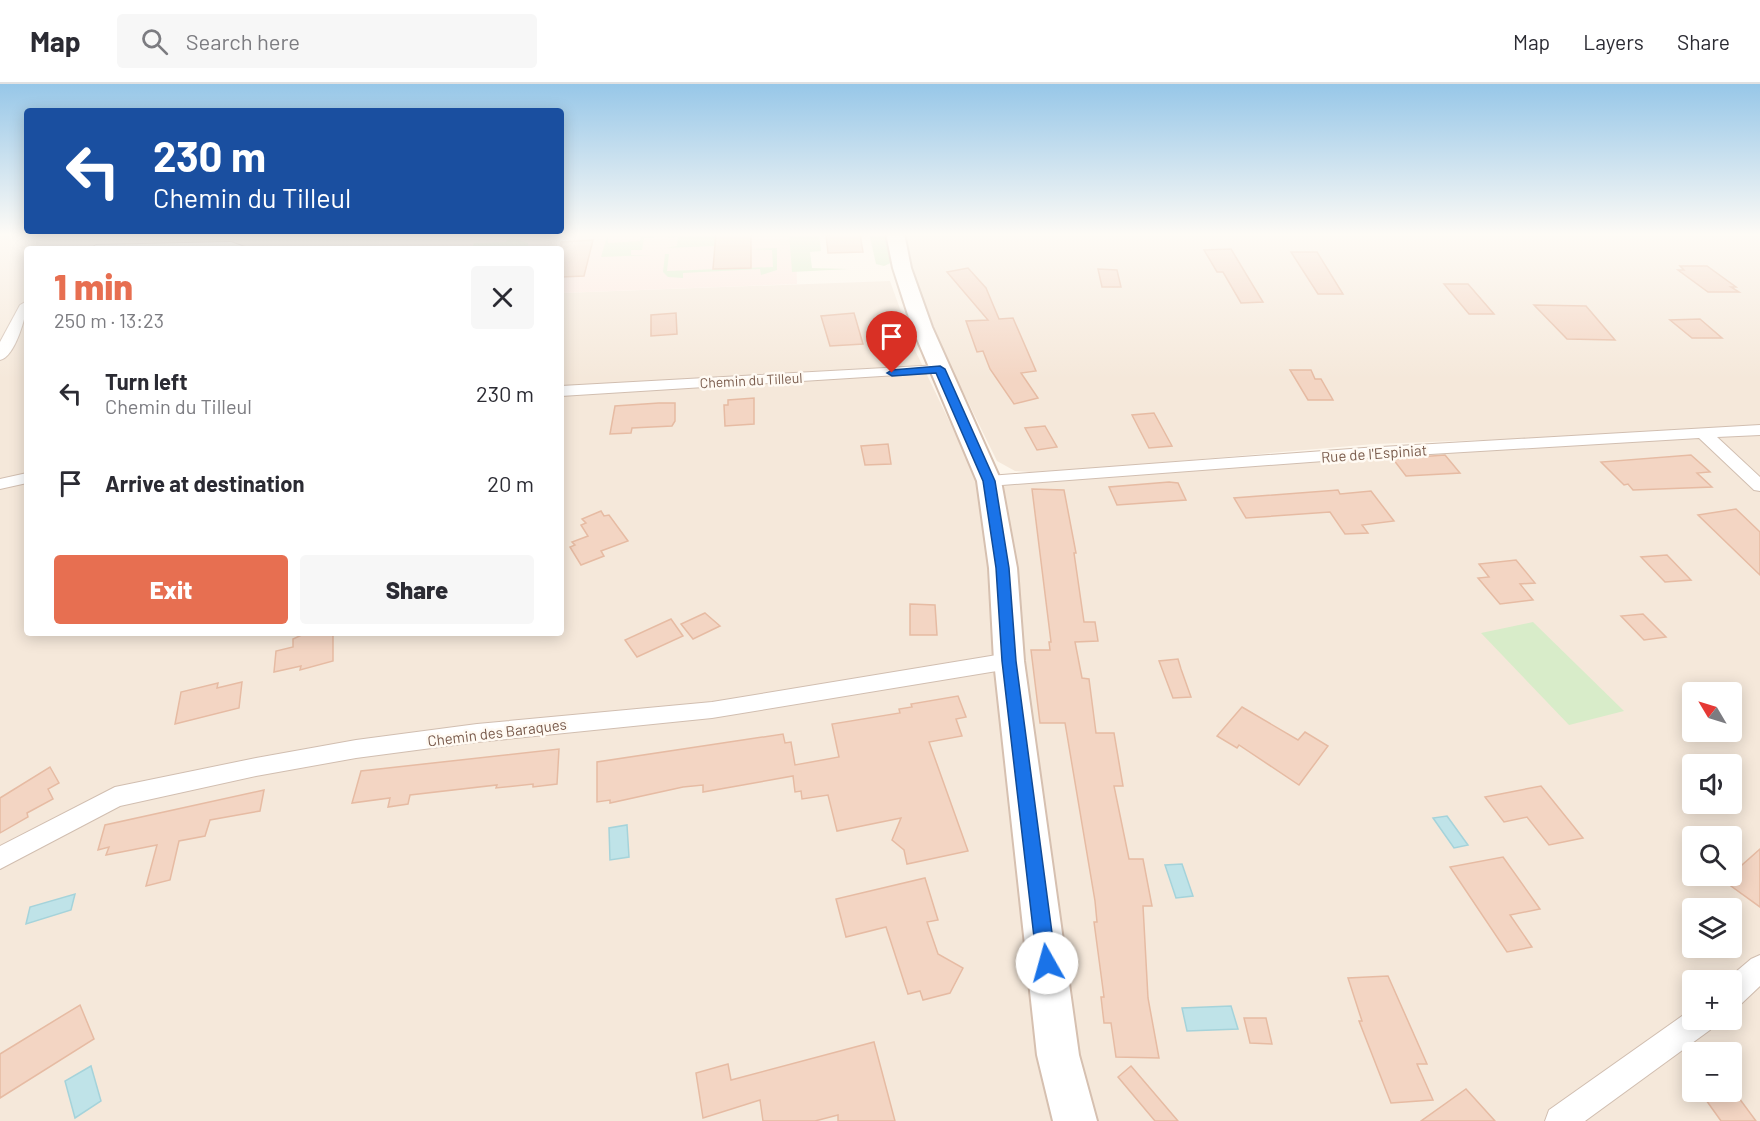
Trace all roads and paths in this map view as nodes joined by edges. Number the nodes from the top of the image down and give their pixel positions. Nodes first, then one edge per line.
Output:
1 (908, 281) edge
2 (24, 311) edge
3 (0, 356) edge
4 (940, 369) junction
5 (564, 390) edge
6 (1760, 430) edge
7 (1704, 434) junction
8 (24, 479) edge
9 (989, 481) junction
10 (0, 484) edge
11 (1760, 486) edge
12 (1009, 661) junction
13 (0, 858) edge
14 (1760, 968) edge
15 (1742, 984) edge
16 (1686, 1030) edge
17 (1075, 1121) edge
18 (1560, 1121) edge

1 - 4 main road
2 - 3 street
4 - 5 street, Chemin du Tilleul
4 - 9 main road
6 - 7 street, Rue de l'Espiniat
7 - 9 street, Rue de l'Espiniat
7 - 11 street
8 - 10 street
9 - 12 main road
12 - 13 street, Chemin des Baraques
12 - 17 main road
14 - 15 street
16 - 18 street

